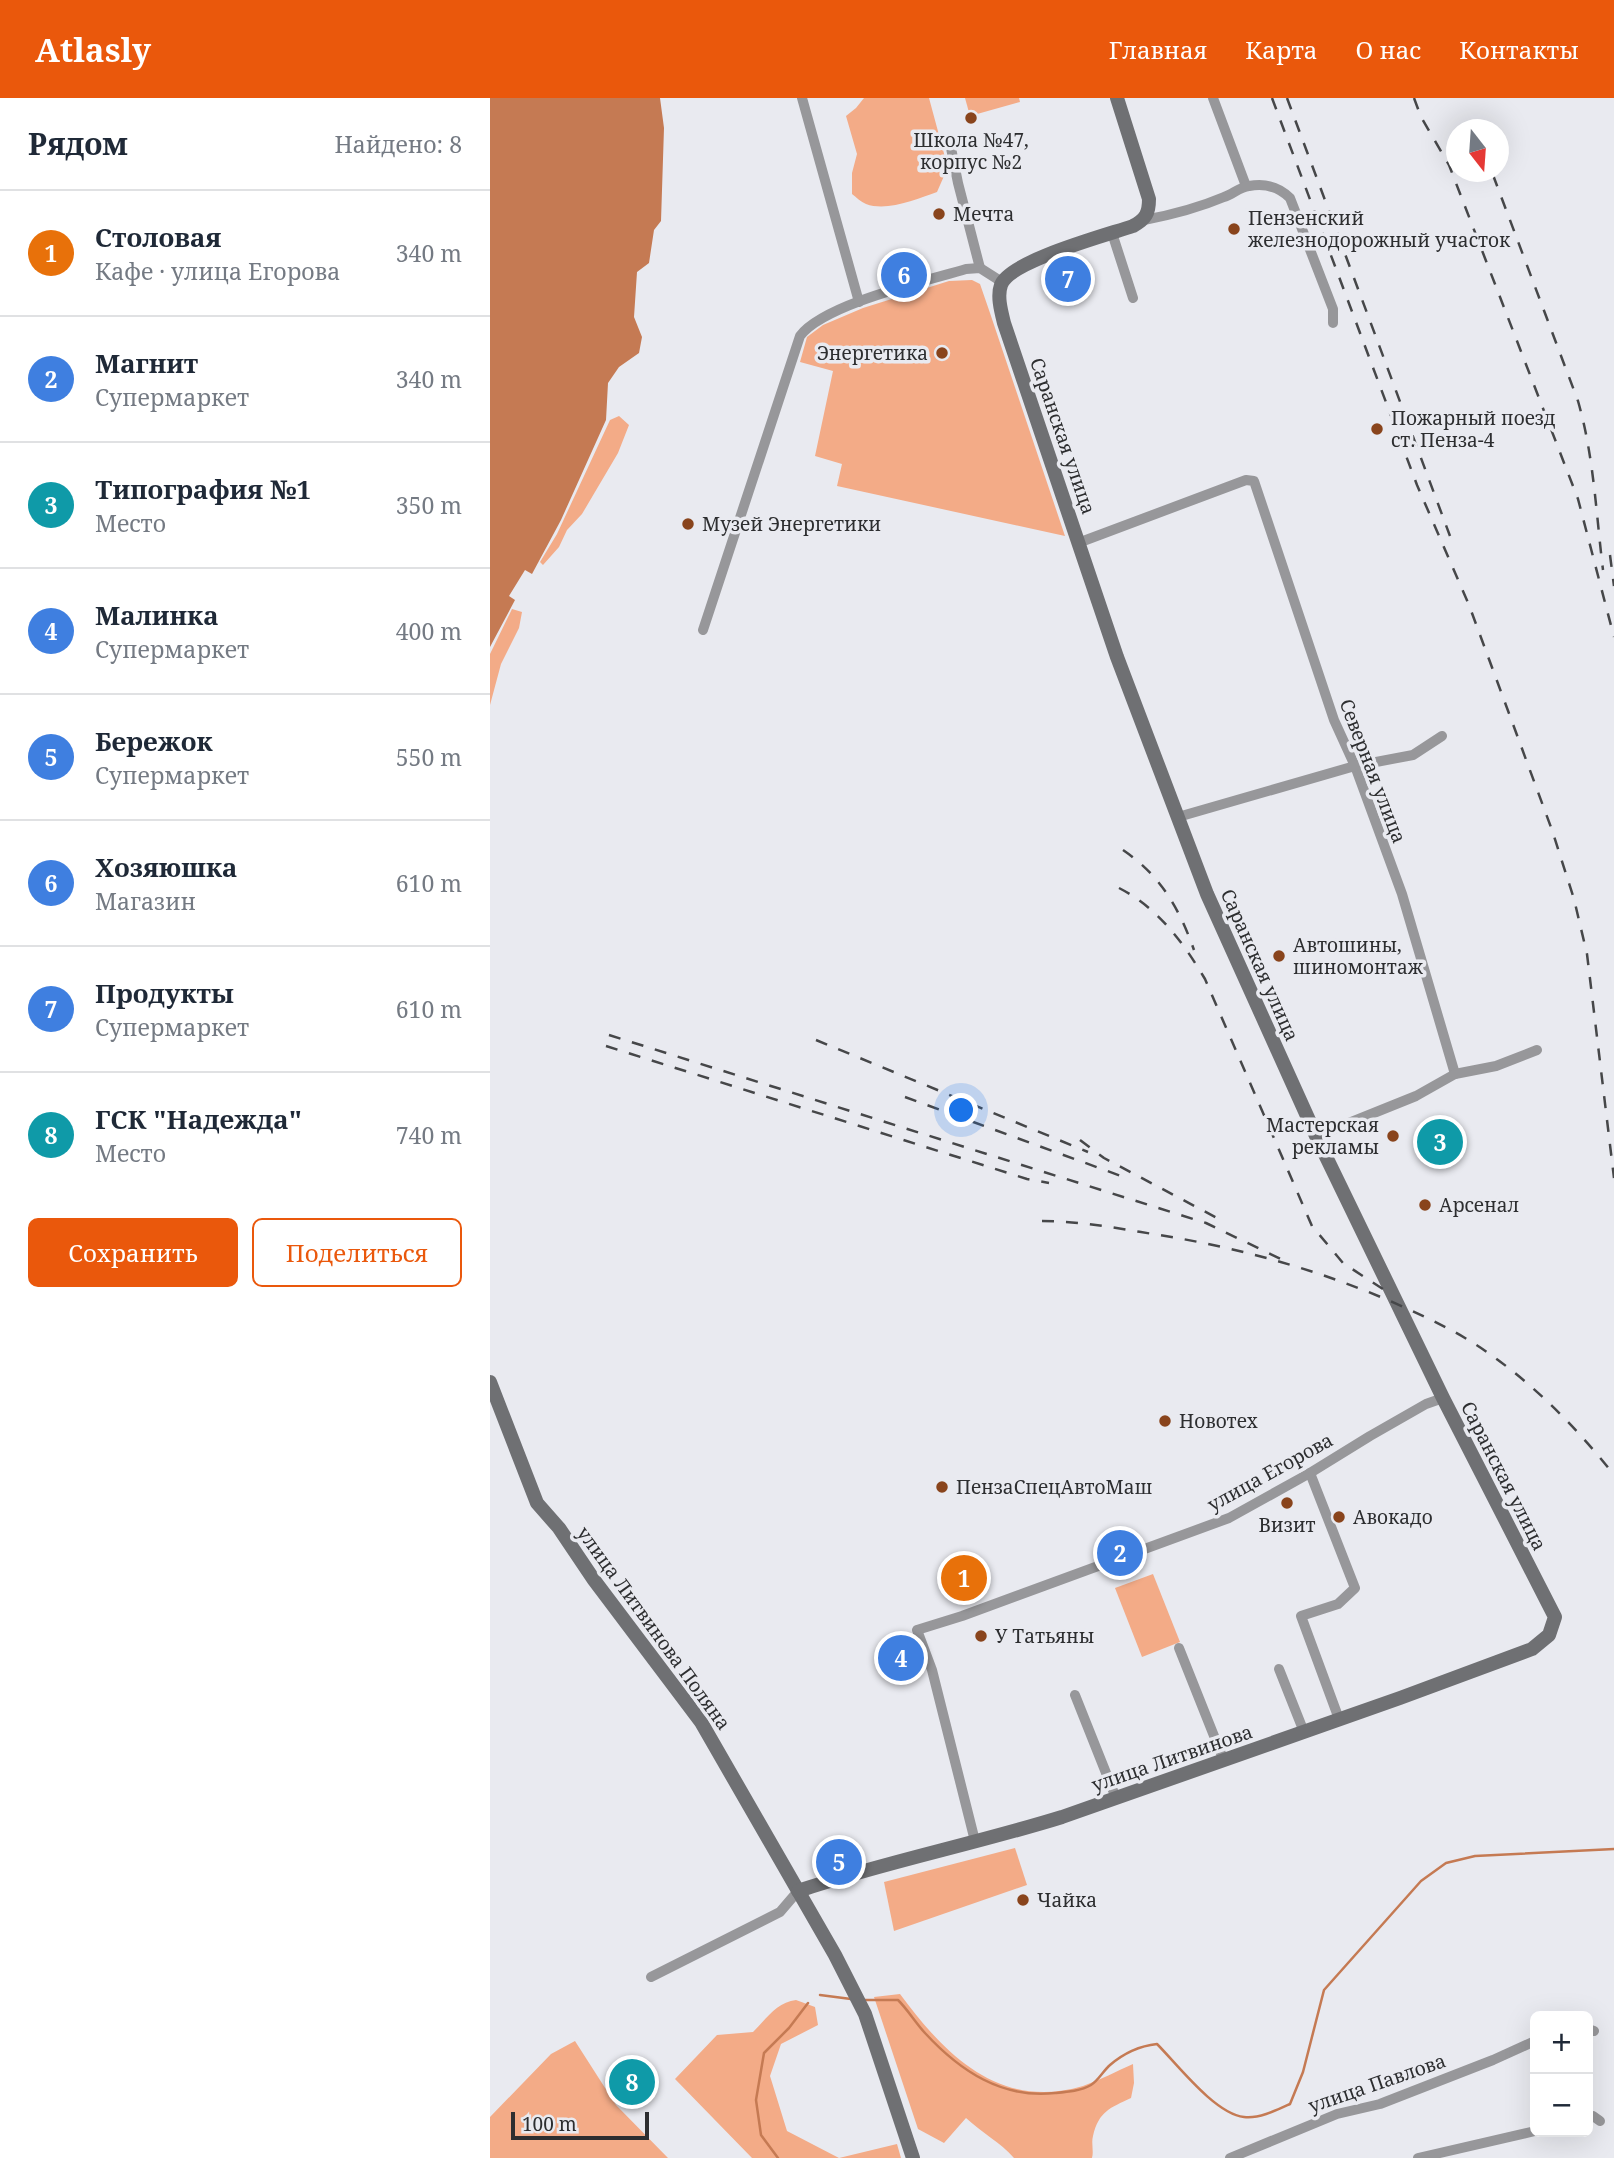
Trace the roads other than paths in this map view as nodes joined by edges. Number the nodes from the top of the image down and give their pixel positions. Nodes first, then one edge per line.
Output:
1 (802, 98) edge
2 (1117, 98) edge
3 (1213, 98) edge
4 (951, 148) dead end
5 (1246, 186) junction
6 (1144, 220) junction
7 (1112, 233) junction
8 (980, 268) junction
9 (1002, 282) junction
10 (1133, 298) dead end
11 (859, 302) junction
12 (1333, 323) dead end
13 (1078, 543) junction
14 (703, 631) dead end
15 (1442, 736) dead end
16 (1355, 766) junction
17 (1178, 817) junction
18 (1537, 1050) dead end
19 (1455, 1074) junction
20 (1317, 1138) junction
21 (490, 1382) edge
22 (1443, 1398) junction
23 (1310, 1473) junction
24 (1549, 1635) joint
25 (1179, 1648) dead end
26 (1279, 1669) dead end
27 (1075, 1695) dead end
28 (1339, 1719) junction
29 (1304, 1732) junction
30 (1224, 1761) junction
31 (1116, 1798) junction
32 (975, 1841) junction
33 (798, 1891) junction
34 (651, 1977) dead end
35 (1530, 2043) edge
36 (1593, 2116) edge
37 (1600, 2121) dead end
38 (1530, 2132) edge
39 (913, 2158) edge
40 (1230, 2158) edge
41 (1418, 2158) edge

1 - 11 street
2 - 6 main road
3 - 5 street
4 - 8 street
5 - 6 street
5 - 12 street
6 - 7 main road
7 - 9 main road
7 - 10 street
8 - 9 street
8 - 11 street
9 - 13 main road, Саранская улица
11 - 14 street
13 - 16 street, Северная улица
13 - 17 main road, Саранская улица
15 - 16 street
16 - 17 street
16 - 19 street, Северная улица
17 - 20 main road, Саранская улица
18 - 19 street
19 - 20 street
20 - 22 main road, Саранская улица
21 - 33 main road, улица Литвинова Поляна
22 - 23 street, улица Егорова
22 - 24 main road, Саранская улица
23 - 28 street
23 - 32 street, улица Егорова
24 - 28 main road, улица Литвинова
25 - 30 street
26 - 29 street
27 - 31 street
28 - 29 main road, улица Литвинова
29 - 30 main road, улица Литвинова
30 - 31 main road, улица Литвинова
31 - 32 main road, улица Литвинова
32 - 33 main road, улица Литвинова
33 - 34 street
33 - 39 main road, улица Литвинова Поляна
35 - 40 street, улица Павлова
36 - 37 street
38 - 41 street

